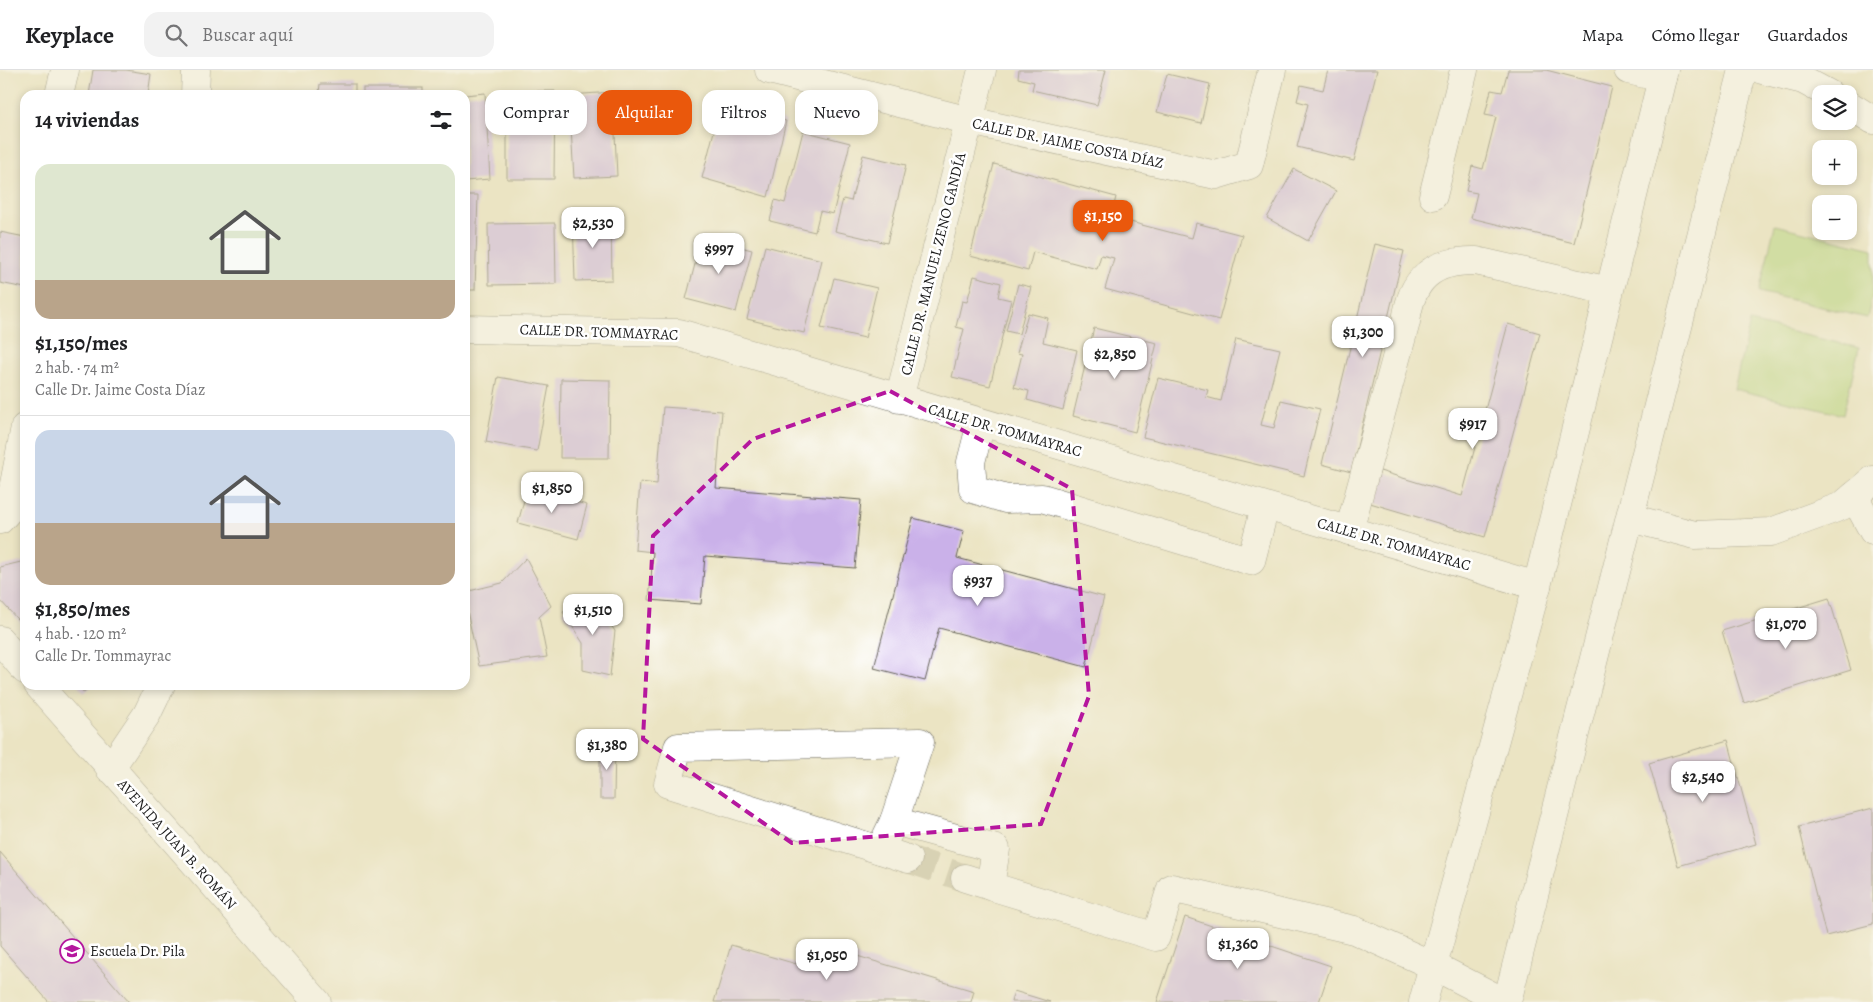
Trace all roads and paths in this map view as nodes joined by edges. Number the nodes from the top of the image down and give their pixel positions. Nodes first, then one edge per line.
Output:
1 (65, 70) edge
2 (196, 70) edge
3 (769, 70) edge
4 (982, 70) edge
5 (1272, 70) edge
6 (1464, 70) edge
7 (1628, 70) edge
8 (1743, 70) edge
9 (1762, 70) edge
10 (1663, 74) edge
11 (1812, 85) edge
12 (60, 90) edge
13 (195, 90) edge
14 (1857, 110) edge
15 (1873, 120) edge
16 (970, 121) junction
17 (1434, 196) dead end
18 (1609, 291) junction
19 (470, 329) edge
20 (899, 399) junction
21 (981, 423) junction
22 (20, 453) edge
23 (1864, 488) edge
24 (1266, 507) junction
25 (1630, 518) junction
26 (0, 520) edge
27 (1349, 531) junction
28 (1873, 531) edge
29 (1537, 586) junction
30 (0, 640) edge
31 (20, 664) edge
32 (42, 690) edge
33 (159, 690) edge
34 (110, 769) junction
35 (894, 821) junction
36 (880, 850) junction
37 (908, 859) tunnel mouth
38 (1434, 966) junction
39 (317, 1002) edge
40 (1423, 1002) edge
41 (1506, 1002) edge

1 - 12 street
2 - 13 street
3 - 16 street, CALLE DR. JAIME COSTA DÍAZ
4 - 16 street, CALLE DR. MANUEL ZENO GANDÍA
5 - 16 street, CALLE DR. JAIME COSTA DÍAZ
6 - 17 street
7 - 10 street
8 - 25 street
9 - 11 street
10 - 18 street
14 - 15 street
16 - 20 street, CALLE DR. MANUEL ZENO GANDÍA
18 - 27 street
18 - 29 street
19 - 20 street, CALLE DR. TOMMAYRAC
20 - 21 street, CALLE DR. TOMMAYRAC
21 - 24 street, CALLE DR. TOMMAYRAC
21 - 24 street
22 - 26 street
23 - 25 street
23 - 28 street
24 - 27 street, CALLE DR. TOMMAYRAC
25 - 41 street
27 - 29 street, CALLE DR. TOMMAYRAC
29 - 38 street
30 - 31 street
32 - 34 street, AVENIDA JUAN B. ROMÁN
33 - 34 street
34 - 39 street, AVENIDA JUAN B. ROMÁN
35 - 36 street
35 - 36 street
35 - 38 street
36 - 37 street
38 - 40 street
38 - 41 street

